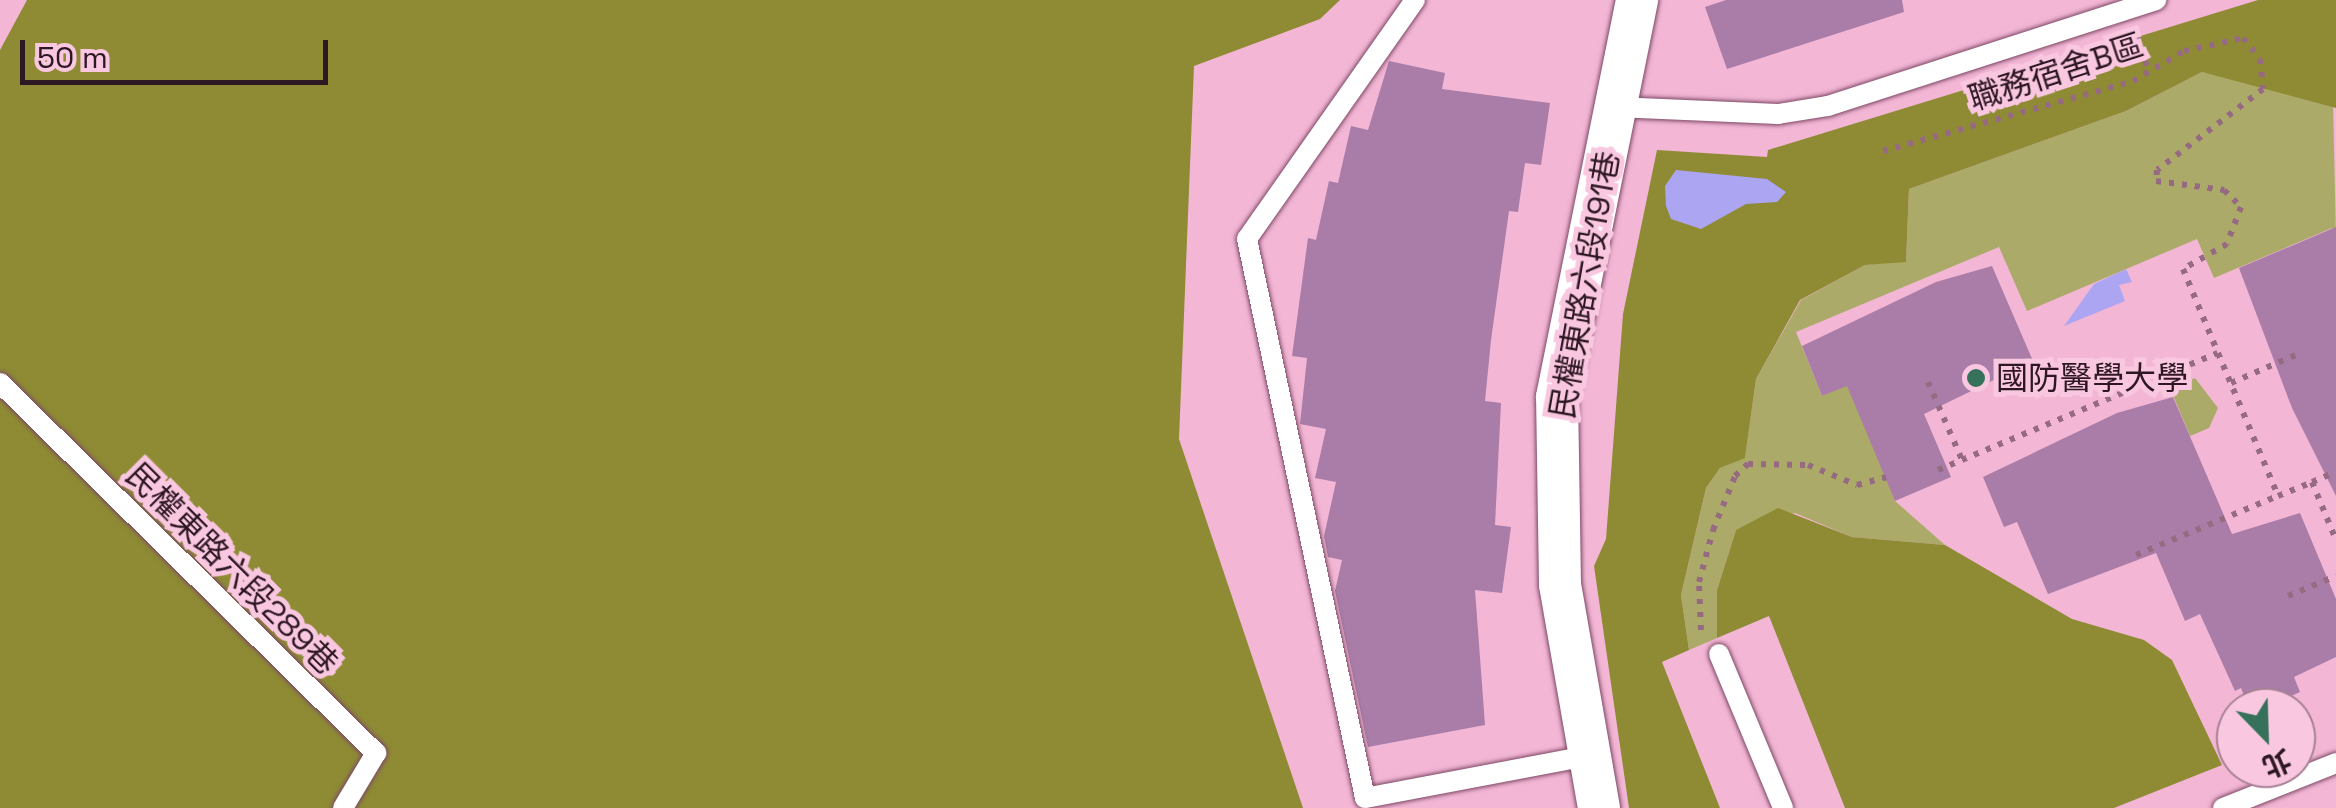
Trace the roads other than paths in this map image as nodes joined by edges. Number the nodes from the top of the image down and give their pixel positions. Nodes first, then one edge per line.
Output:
1 (1415, 0) edge
2 (1638, 0) edge
3 (2156, 0) edge
4 (1616, 107) junction
5 (0, 383) edge
6 (1719, 654) road end
7 (1587, 756) junction
8 (2336, 763) edge
9 (343, 808) edge
10 (1599, 808) edge
11 (1783, 808) edge
12 (2222, 808) edge

1 - 7 lane
2 - 4 street, 民權東路六段191巷
3 - 4 lane
4 - 7 street, 民權東路六段191巷
5 - 9 lane, 民權東路六段289巷
6 - 11 lane
7 - 10 street, 民權東路六段191巷
8 - 12 lane

